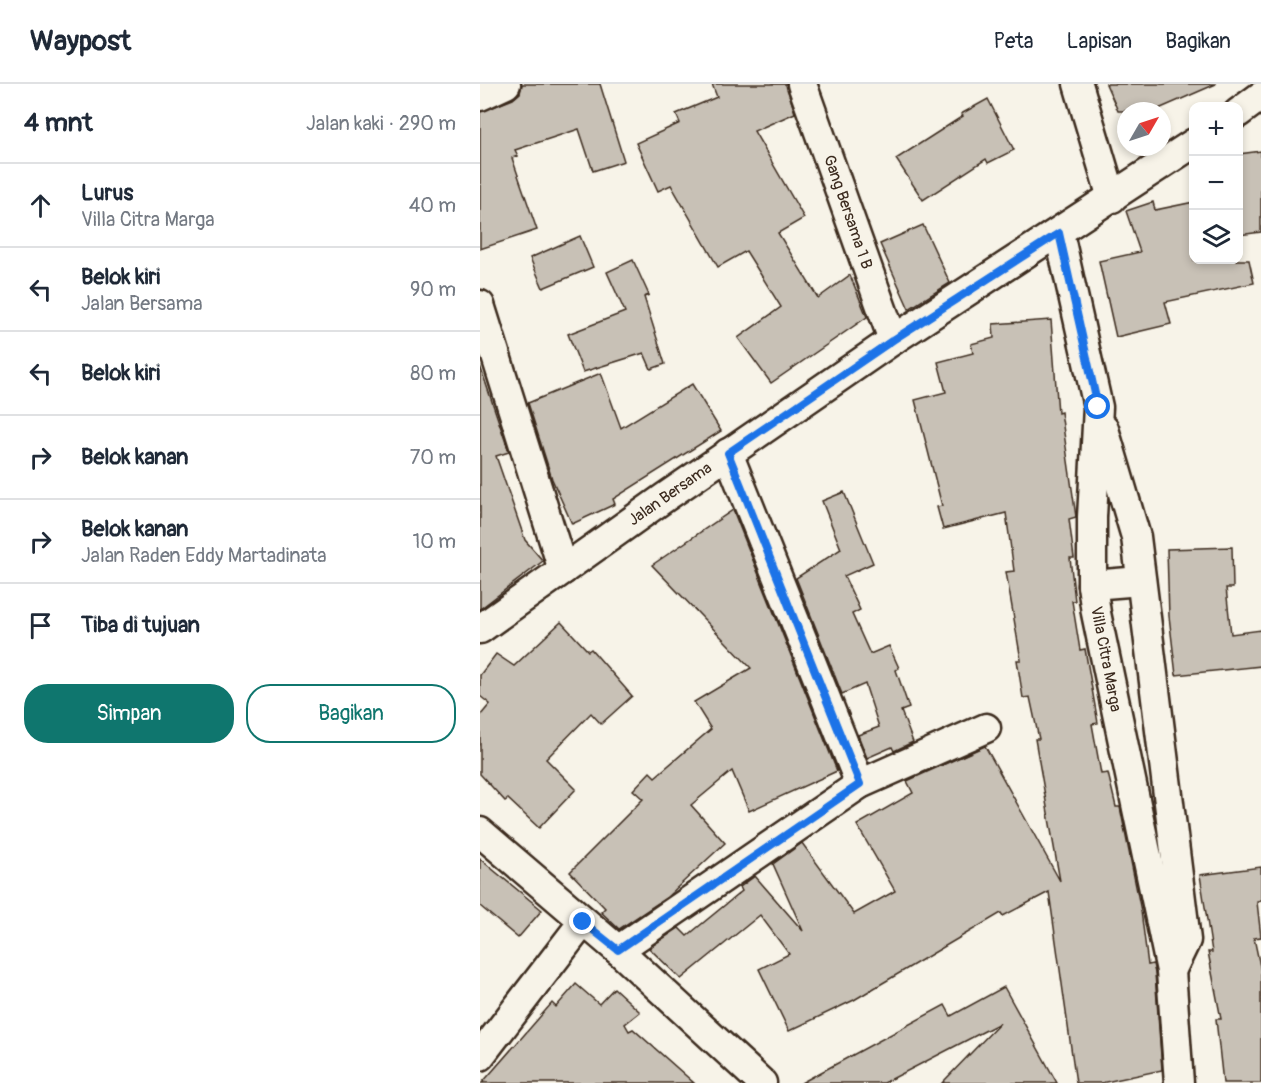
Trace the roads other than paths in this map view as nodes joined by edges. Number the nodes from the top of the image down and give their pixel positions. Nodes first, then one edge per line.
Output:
1 (506, 84) edge
2 (802, 84) edge
3 (1078, 84) edge
4 (480, 96) edge
5 (1189, 146) edge
6 (1112, 198) junction
7 (1059, 233) junction
8 (480, 306) edge
9 (893, 340) junction
10 (1098, 407) junction
11 (728, 453) junction
12 (563, 570) junction
13 (1141, 581) junction
14 (1092, 585) junction
15 (480, 629) edge
16 (986, 728) dead end
17 (860, 784) junction
18 (480, 832) edge
19 (583, 922) junction
20 (618, 950) junction
21 (1171, 971) junction
22 (480, 1056) edge
23 (761, 1083) edge
24 (1179, 1083) edge

1 - 4 street
2 - 9 street, Gang Bersama 1 B
3 - 6 street
5 - 6 street, Jalan Bersama
6 - 7 street, Jalan Bersama
7 - 9 street, Jalan Bersama
7 - 10 street, Villa Citra Marga
8 - 12 street
9 - 11 street, Jalan Bersama
10 - 13 street
10 - 14 street, Villa Citra Marga
11 - 12 street, Jalan Bersama
11 - 17 street
12 - 15 street, Jalan Bersama
13 - 14 street
13 - 21 street
14 - 21 street, Villa Citra Marga
16 - 17 street
17 - 20 street
18 - 19 street
19 - 20 street
19 - 22 street
20 - 23 street
21 - 24 street, Villa Citra Marga

